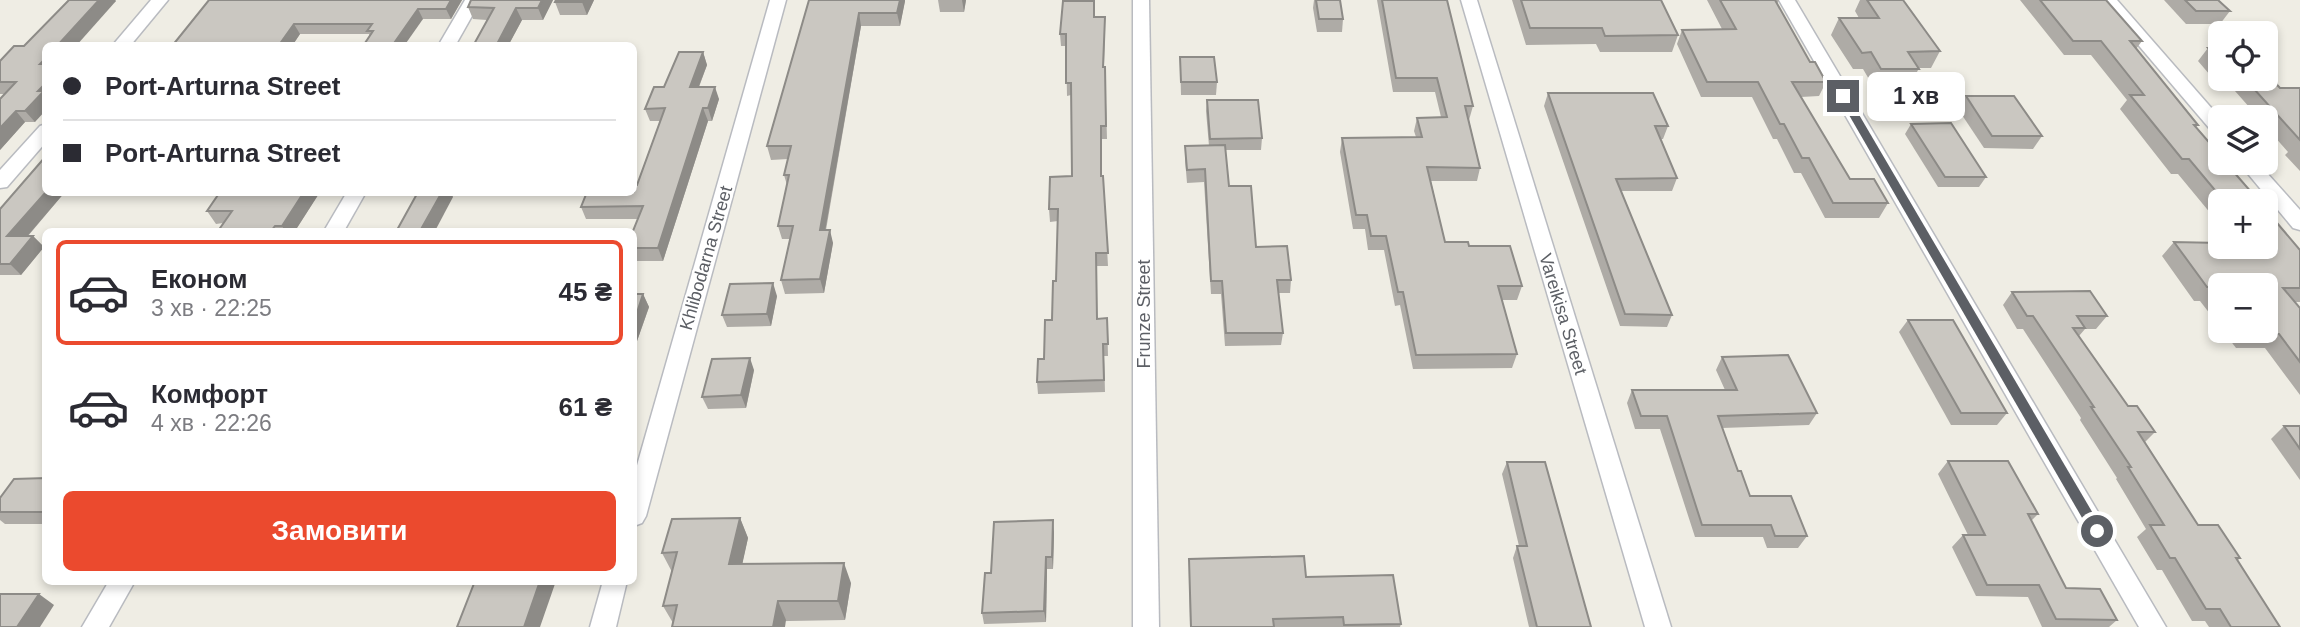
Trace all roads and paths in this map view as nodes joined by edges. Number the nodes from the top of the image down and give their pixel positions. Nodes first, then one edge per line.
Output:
1 (160, 0) edge
2 (473, 0) edge
3 (778, 0) edge
4 (1141, 0) edge
5 (1469, 0) edge
6 (1787, 0) edge
7 (2108, 0) edge
8 (123, 42) edge
9 (448, 42) edge
10 (2208, 116) edge
11 (42, 135) edge
12 (2258, 175) edge
13 (0, 182) edge
14 (355, 196) edge
15 (2300, 223) edge
16 (336, 228) edge
17 (637, 505) edge
18 (121, 585) edge
19 (614, 585) edge
20 (95, 627) edge
21 (603, 627) edge
22 (1146, 627) edge
23 (1658, 627) edge
24 (2153, 627) edge

1 - 8 street
2 - 9 street
3 - 17 street, Khlibodarna Street
4 - 22 street, Frunze Street
5 - 23 street, Vareikisa Street
6 - 24 street
7 - 10 street
11 - 13 street
12 - 15 street
14 - 16 street
18 - 20 street
19 - 21 street

